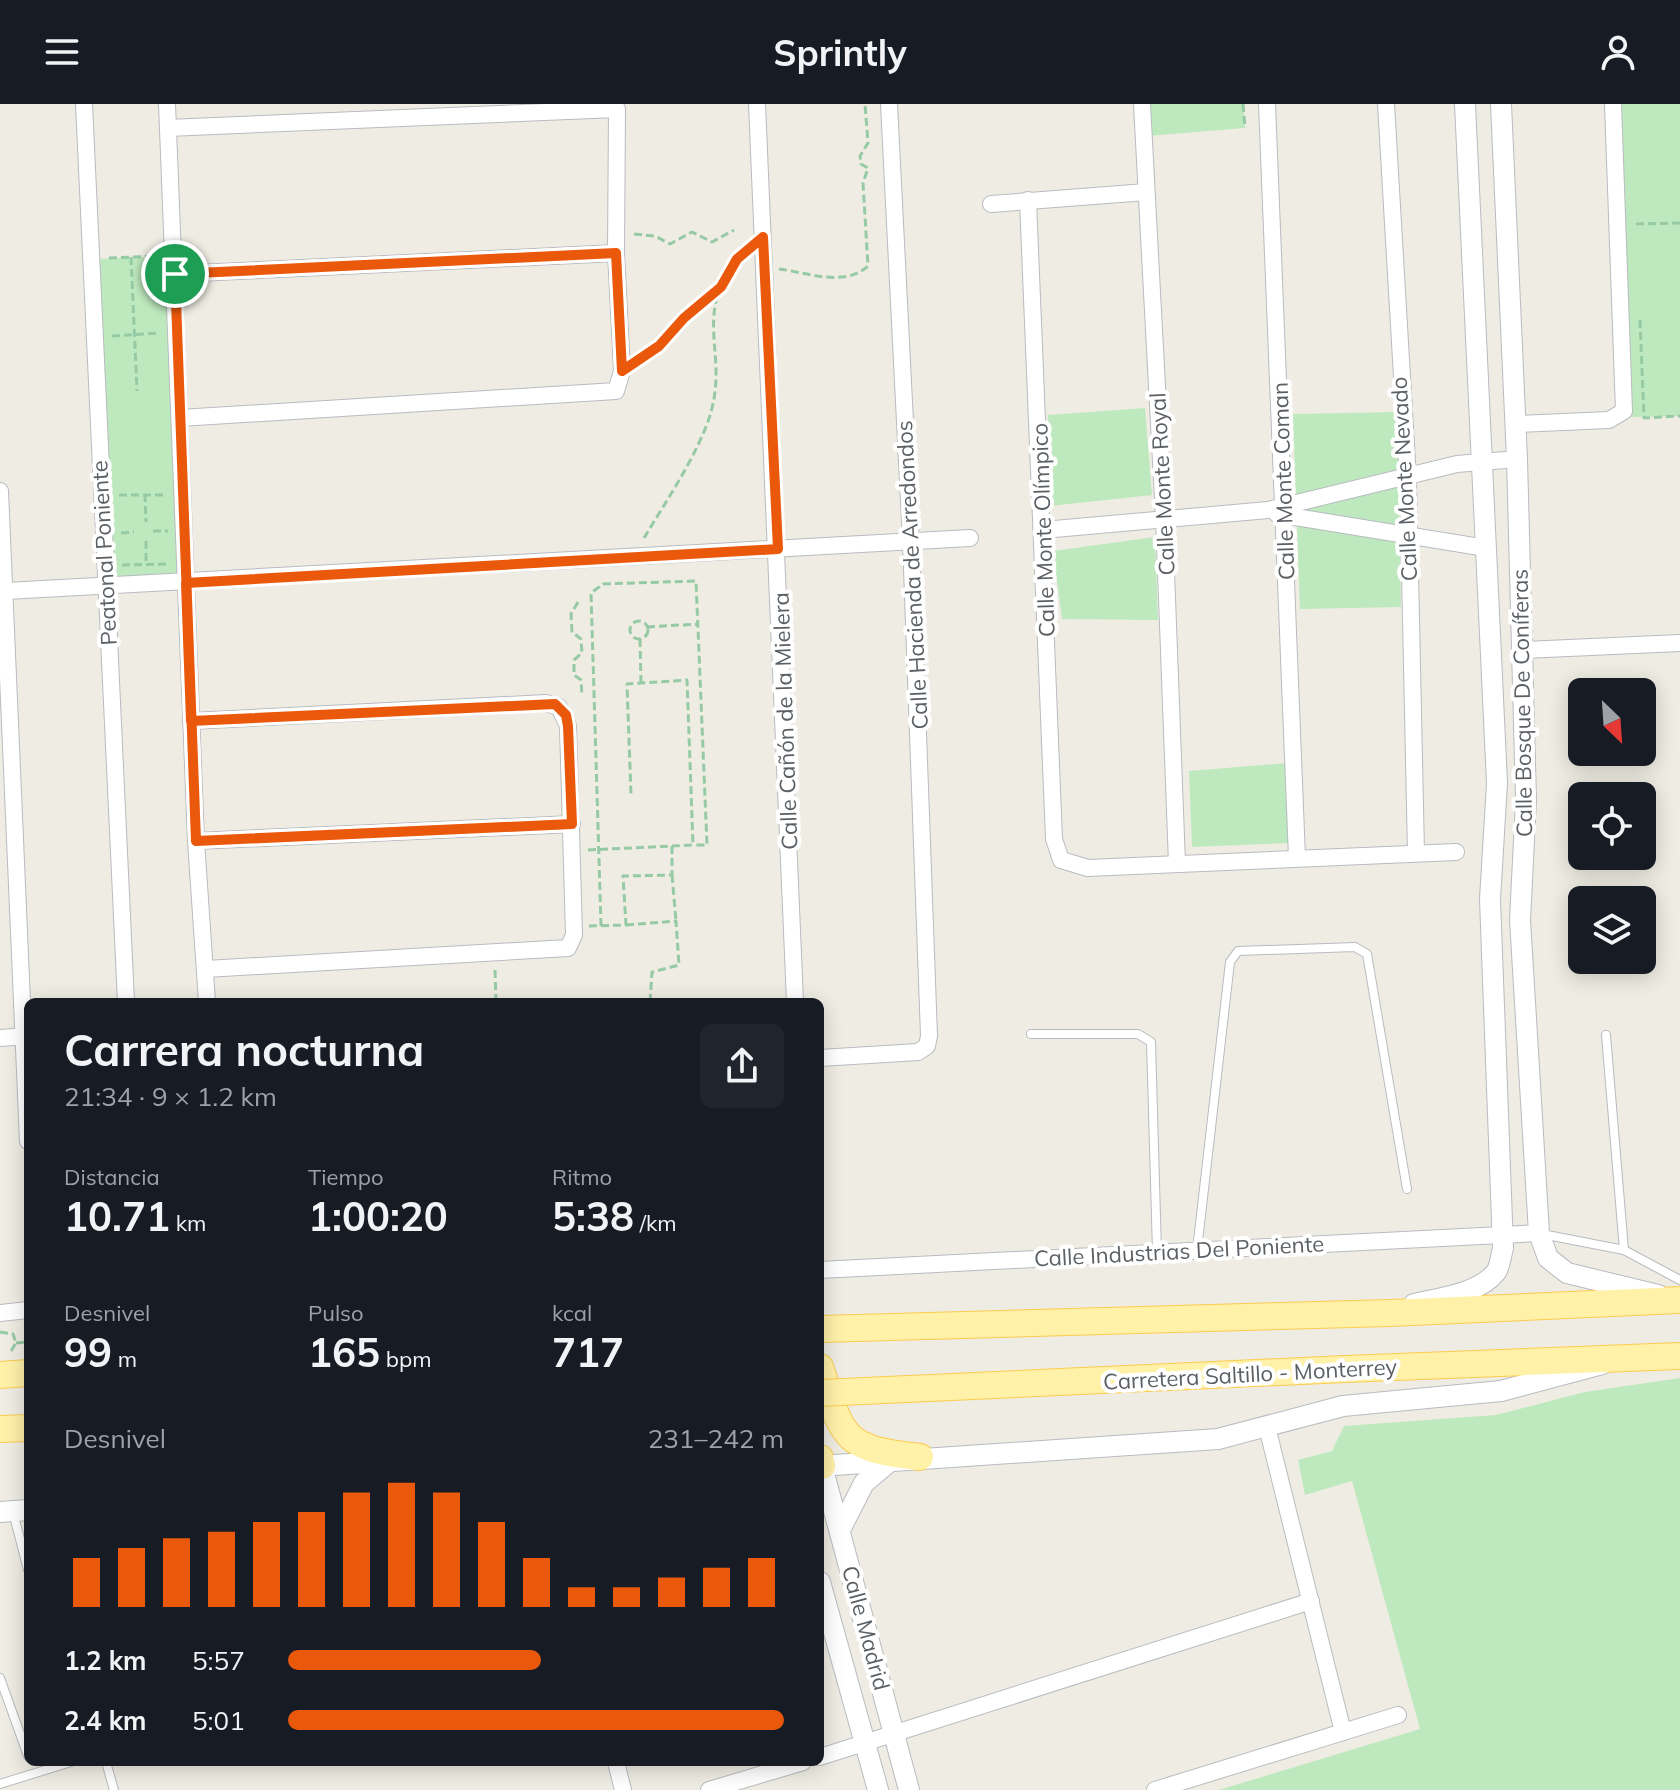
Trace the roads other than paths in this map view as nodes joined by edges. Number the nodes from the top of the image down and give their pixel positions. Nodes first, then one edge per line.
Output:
1 (84, 104) edge
2 (167, 104) edge
3 (757, 104) edge
4 (889, 104) edge
5 (1142, 104) edge
6 (1267, 104) edge
7 (1386, 104) edge
8 (1465, 104) edge
9 (1501, 104) edge
10 (1613, 104) edge
11 (168, 128) junction
12 (1146, 192) junction
13 (1028, 200) junction
14 (991, 204) dead end
15 (616, 253) junction
16 (175, 274) junction
17 (180, 418) junction
18 (1516, 424) junction
19 (1517, 459) junction
20 (1482, 461) junction
21 (1408, 479) junction
22 (0, 491) edge
23 (1279, 511) junction
24 (1164, 518) junction
25 (1043, 530) junction
26 (1407, 533) junction
27 (970, 538) dead end
28 (911, 541) junction
29 (1486, 548) junction
30 (778, 549) junction
31 (186, 583) junction
32 (106, 587) junction
33 (6, 591) junction
34 (1680, 643) edge
35 (1522, 650) junction
36 (5, 706) edge
37 (191, 721) junction
38 (572, 824) junction
39 (196, 841) junction
40 (1456, 852) dead end
41 (1416, 853) junction
42 (1297, 858) junction
43 (1177, 864) junction
44 (206, 969) junction
45 (126, 998) edge
46 (207, 998) edge
47 (795, 998) edge
48 (24, 1005) edge
49 (1031, 1034) dead end
50 (1606, 1035) dead end
51 (24, 1036) edge
52 (0, 1038) edge
53 (824, 1058) edge
54 (1407, 1189) dead end
55 (1539, 1233) junction
56 (1503, 1234) junction
57 (1197, 1250) junction
58 (1624, 1250) junction
59 (1157, 1252) junction
60 (824, 1270) edge
61 (1679, 1293) edge
62 (24, 1310) edge
63 (0, 1313) edge
64 (1390, 1313) junction
65 (824, 1329) edge
66 (1680, 1356) edge
67 (1614, 1360) junction
68 (2, 1364) edge
69 (24, 1372) edge
70 (824, 1379) edge
71 (824, 1393) edge
72 (1267, 1427) junction
73 (24, 1428) edge
74 (0, 1429) edge
75 (920, 1457) junction
76 (891, 1459) junction
77 (824, 1464) edge
78 (824, 1474) edge
79 (13, 1511) edge
80 (840, 1530) junction
81 (24, 1554) edge
82 (824, 1596) edge
83 (1311, 1601) junction
84 (0, 1678) edge
85 (1398, 1715) dead end
86 (1343, 1732) junction
87 (894, 1734) junction
88 (866, 1743) junction
89 (24, 1745) edge
90 (824, 1756) edge
91 (32, 1766) edge
92 (58, 1766) edge
93 (107, 1766) edge
94 (617, 1766) edge
95 (790, 1766) edge
96 (34, 1773) junction
97 (0, 1784) edge
98 (114, 1790) edge
99 (623, 1790) edge
100 (709, 1790) edge
101 (878, 1790) edge
102 (909, 1790) edge
103 (1155, 1790) edge

1 - 32 street, Peatonal Poniente
2 - 11 street
3 - 30 street, Calle Cañón de la Mielera
4 - 28 street, Calle Hacienda de Arredondos
5 - 12 street, Calle Monte Royal
6 - 23 street, Calle Monte Coman
7 - 21 street, Calle Monte Nevado
8 - 20 street, Calle Bosque De Coníferas
9 - 18 street, Calle Bosque De Coníferas
10 - 18 street
11 - 15 street
11 - 16 street
12 - 13 street
12 - 24 street, Calle Monte Royal
13 - 14 street
13 - 25 street, Calle Monte Olímpico
15 - 16 street
15 - 17 street
16 - 17 street
17 - 31 street
18 - 19 street, Calle Bosque De Coníferas
19 - 20 street
19 - 35 street, Calle Bosque De Coníferas
20 - 21 street
20 - 29 street, Calle Bosque De Coníferas
21 - 23 street
21 - 26 street, Calle Monte Nevado
22 - 33 street
23 - 24 street
23 - 26 street
23 - 42 street, Calle Monte Coman
24 - 25 street
24 - 43 street, Calle Monte Royal
25 - 43 street, Calle Monte Olímpico
26 - 29 street
26 - 41 street, Calle Monte Nevado
27 - 28 street
28 - 30 street
28 - 53 street, Calle Hacienda de Arredondos
29 - 56 street, Calle Bosque De Coníferas
30 - 31 street
30 - 47 street, Calle Cañón de la Mielera
31 - 32 street
31 - 37 street
32 - 33 street
32 - 45 street, Peatonal Poniente
33 - 36 street
34 - 35 street
35 - 55 street, Calle Bosque De Coníferas
36 - 48 street
37 - 38 street
37 - 39 street
38 - 39 street
38 - 44 street
39 - 44 street
40 - 41 street
41 - 42 street
42 - 43 street
44 - 46 street
49 - 59 lane
50 - 58 lane
51 - 52 street
54 - 57 lane
55 - 56 street, Calle Industrias Del Poniente
55 - 58 lane
55 - 61 street, Calle Bosque De Coníferas
56 - 57 street, Calle Industrias Del Poniente
56 - 64 street, Calle Bosque De Coníferas
57 - 59 street, Calle Industrias Del Poniente
58 - 61 lane
59 - 60 street, Calle Industrias Del Poniente
61 - 64 main road
62 - 63 street
64 - 65 main road
66 - 67 main road, Carretera Saltillo - Monterrey
67 - 71 main road, Carretera Saltillo - Monterrey, bridge
67 - 72 street
68 - 69 main road
70 - 75 main road
72 - 75 street
72 - 83 street
73 - 74 main road
75 - 76 street
76 - 77 street
76 - 80 street
78 - 80 street, Calle Madrid
79 - 81 lane
80 - 87 street, Calle Madrid
82 - 88 street, Calle Madrid
83 - 86 street
83 - 87 street
84 - 89 lane
85 - 86 street
86 - 103 street
87 - 88 street
87 - 102 street, Calle Madrid
88 - 90 street
88 - 101 street, Calle Madrid
91 - 96 lane
92 - 96 lane
93 - 98 lane
94 - 99 street
95 - 100 street
96 - 97 lane

